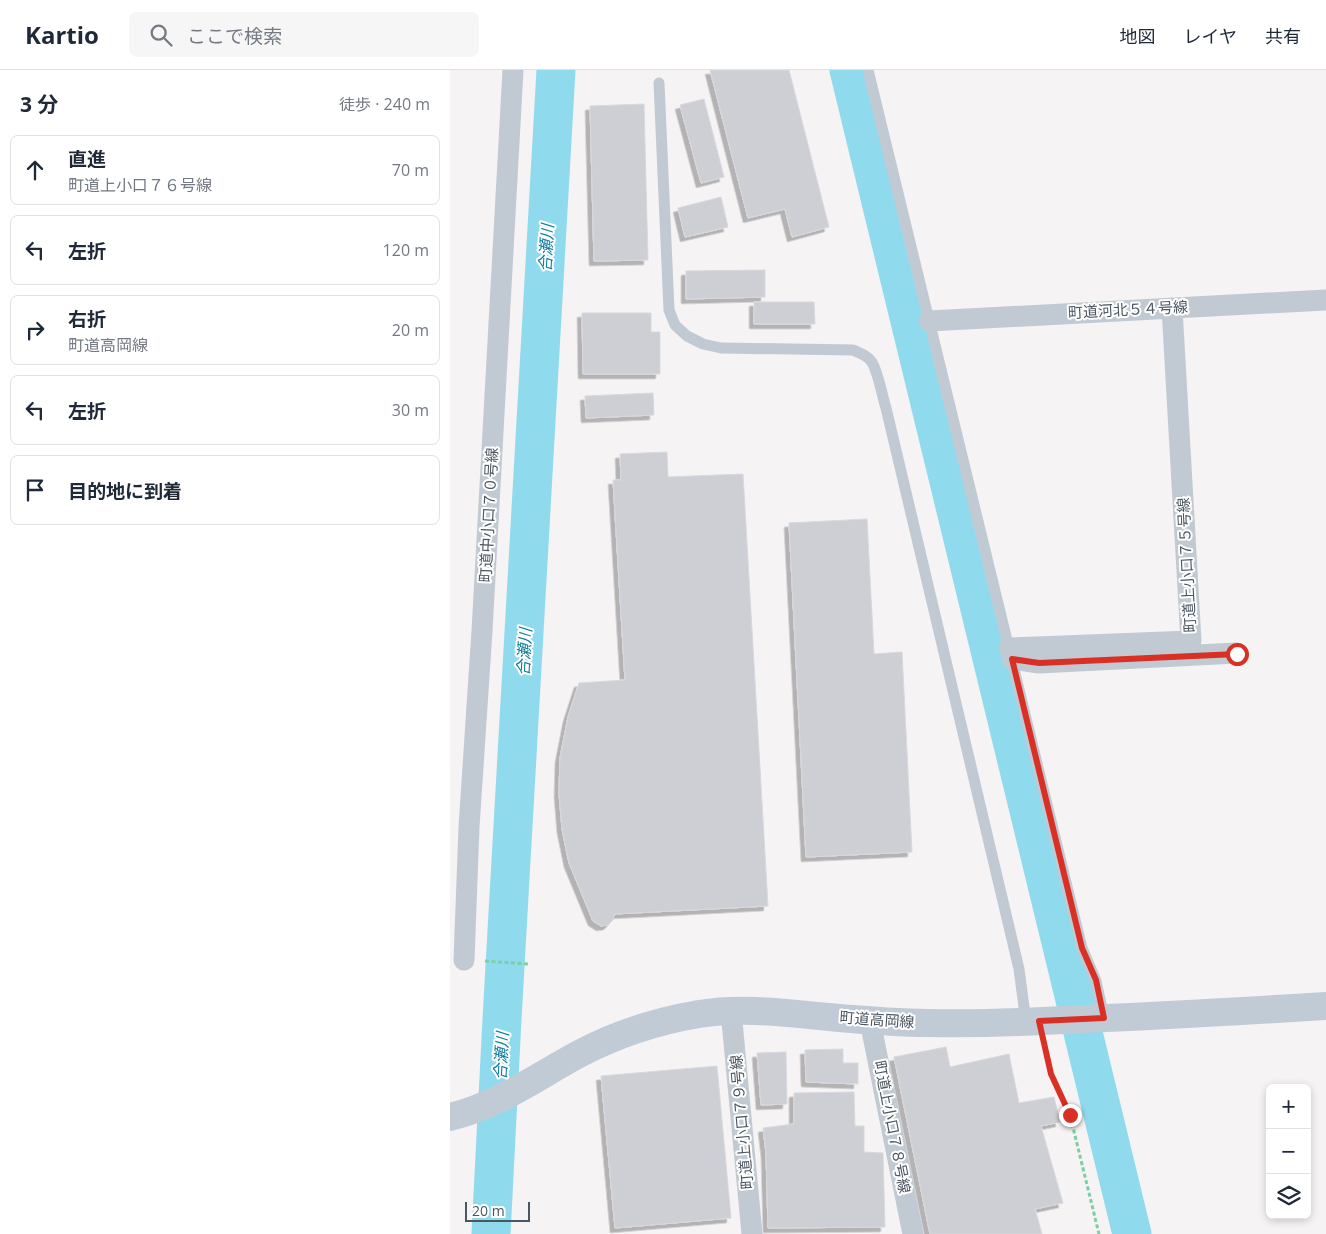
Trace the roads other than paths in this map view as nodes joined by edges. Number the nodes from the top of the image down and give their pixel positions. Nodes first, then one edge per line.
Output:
1 (513, 70) edge
2 (868, 70) edge
3 (659, 83) dead end
4 (1326, 300) edge
5 (1172, 308) junction
6 (929, 321) junction
7 (1010, 654) junction
8 (1237, 654) dead end
9 (460, 827) edge
10 (464, 960) road end
11 (1326, 1006) edge
12 (731, 1011) junction
13 (1098, 1019) junction
14 (870, 1021) junction
15 (1041, 1021) junction
16 (458, 1115) edge
17 (752, 1234) edge
18 (913, 1234) edge

1 - 9 street, 町道中小口７０号線
2 - 6 lane
3 - 15 lane
4 - 5 street, 町道河北５４号線
5 - 6 street, 町道河北５４号線
5 - 7 street, 町道上小口７５号線
6 - 7 lane
7 - 8 street
7 - 13 lane
9 - 10 street, 町道中小口７０号線
11 - 13 street, 町道高岡線
12 - 14 street, 町道高岡線
12 - 16 street, 町道高岡線
12 - 17 street, 町道上小口７９号線
13 - 15 street, 町道高岡線
14 - 15 street, 町道高岡線
14 - 18 street, 町道上小口７８号線

